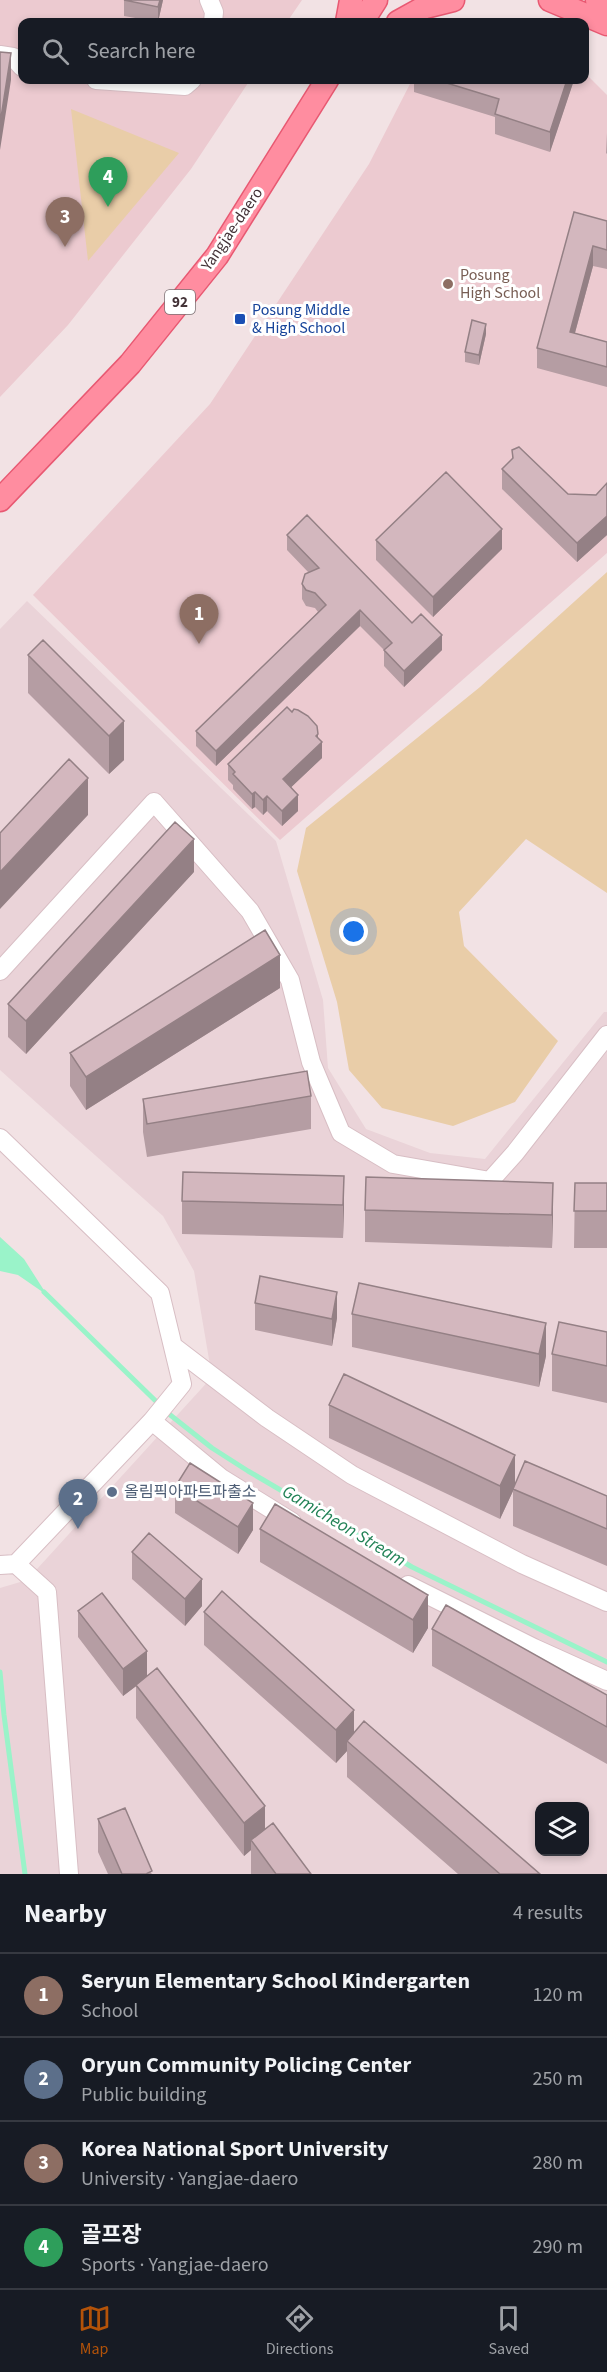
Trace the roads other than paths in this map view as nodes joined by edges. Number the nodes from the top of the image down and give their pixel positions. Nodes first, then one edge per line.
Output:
1 (209, 0) edge
2 (351, 0) edge
3 (376, 0) edge
4 (453, 0) edge
5 (550, 0) edge
6 (597, 0) edge
7 (607, 10) edge
8 (213, 18) edge
9 (348, 18) edge
10 (365, 18) edge
11 (405, 18) edge
12 (607, 24) edge
13 (0, 55) edge
14 (18, 63) edge
15 (155, 84) edge
16 (187, 84) edge
17 (324, 84) edge
18 (0, 500) edge
19 (0, 971) edge
20 (607, 1035) edge
21 (0, 1138) edge
22 (174, 1347) junction
23 (152, 1421) junction
24 (304, 1529) edge
25 (8, 1565) edge
26 (390, 1575) edge
27 (607, 1602) edge
28 (607, 1681) edge
29 (69, 1874) edge

1 - 8 street
2 - 9 main road
3 - 10 main road
4 - 11 main road
5 - 12 main road
6 - 7 main road
13 - 14 street
15 - 16 street
17 - 18 main road, Yangjae-daero / 92
19 - 20 street
21 - 22 street
22 - 23 street
22 - 27 street
23 - 24 street
23 - 25 street
25 - 29 street
26 - 28 street

